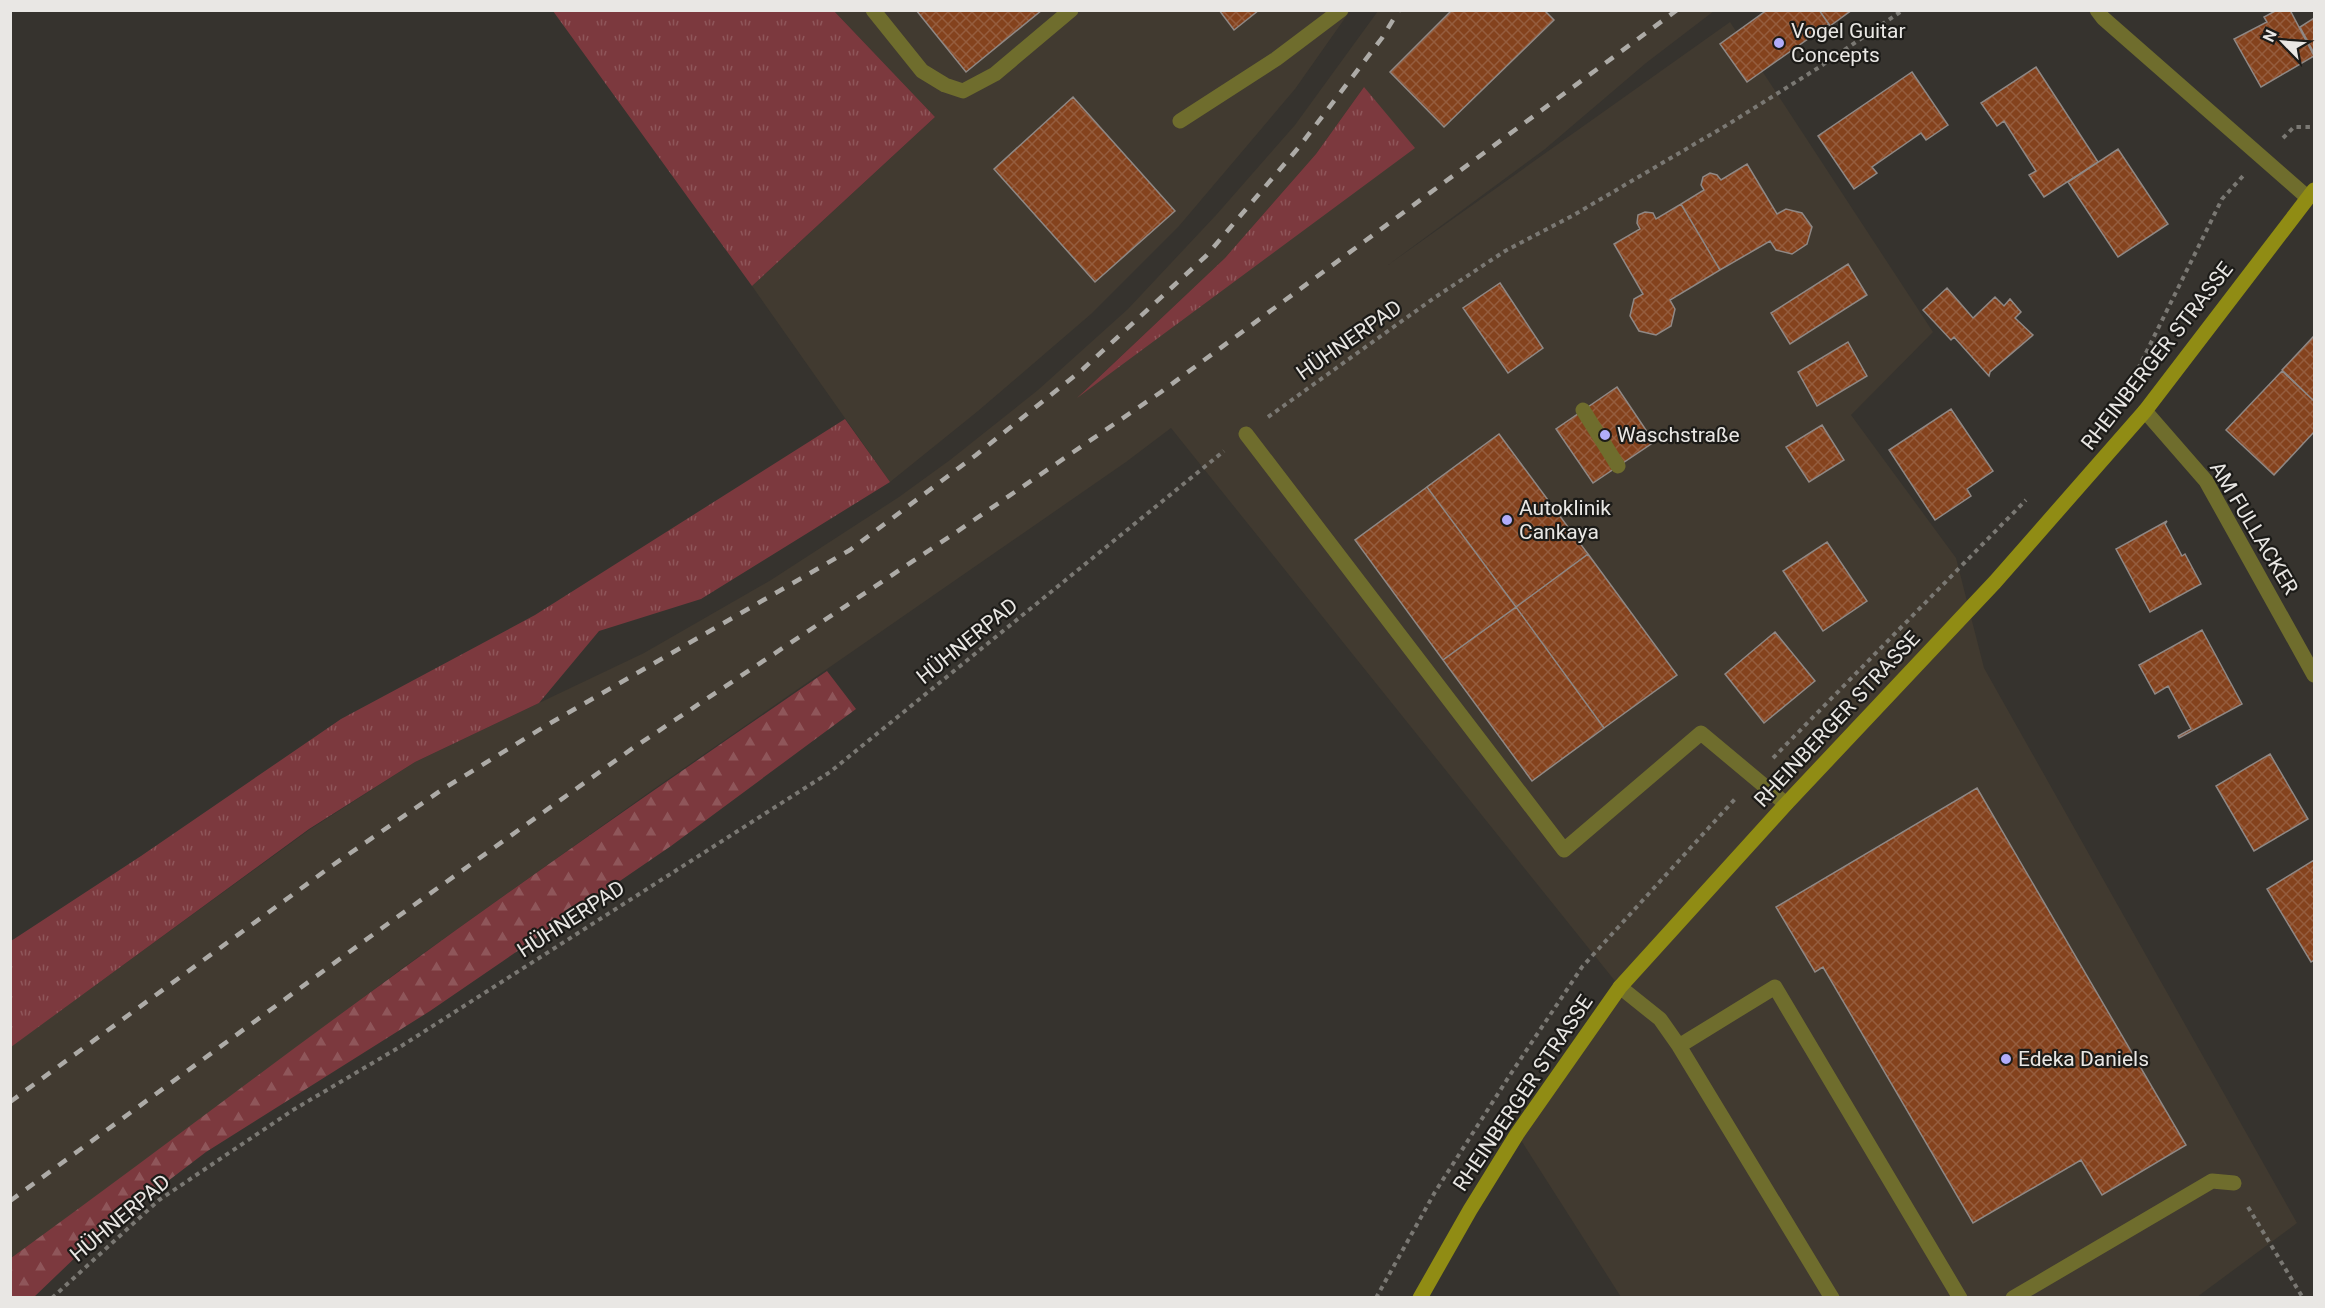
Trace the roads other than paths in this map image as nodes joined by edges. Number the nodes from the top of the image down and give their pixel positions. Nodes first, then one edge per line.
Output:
1 (873, 10) edge
2 (1071, 10) edge
3 (1341, 10) edge
4 (2097, 10) edge
5 (1180, 121) dead end
6 (2311, 194) edge
7 (1583, 410) dead end
8 (2145, 411) junction
9 (1246, 434) road end
10 (1618, 466) dead end
11 (2314, 675) edge
12 (1786, 804) junction
13 (1620, 987) junction
14 (1679, 1046) junction
15 (2234, 1183) road end
16 (1420, 1298) edge
17 (1832, 1298) edge
18 (1960, 1298) edge
19 (2013, 1298) edge

1 - 2 street
3 - 5 street
4 - 6 street
6 - 8 main road, RHEINBERGER STRASSE
7 - 10 street
8 - 11 street, AM FULLACKER
8 - 12 main road, RHEINBERGER STRASSE
9 - 12 street
12 - 13 main road, RHEINBERGER STRASSE
13 - 14 street
13 - 16 main road, RHEINBERGER STRASSE
14 - 17 street
14 - 18 street
15 - 19 street

